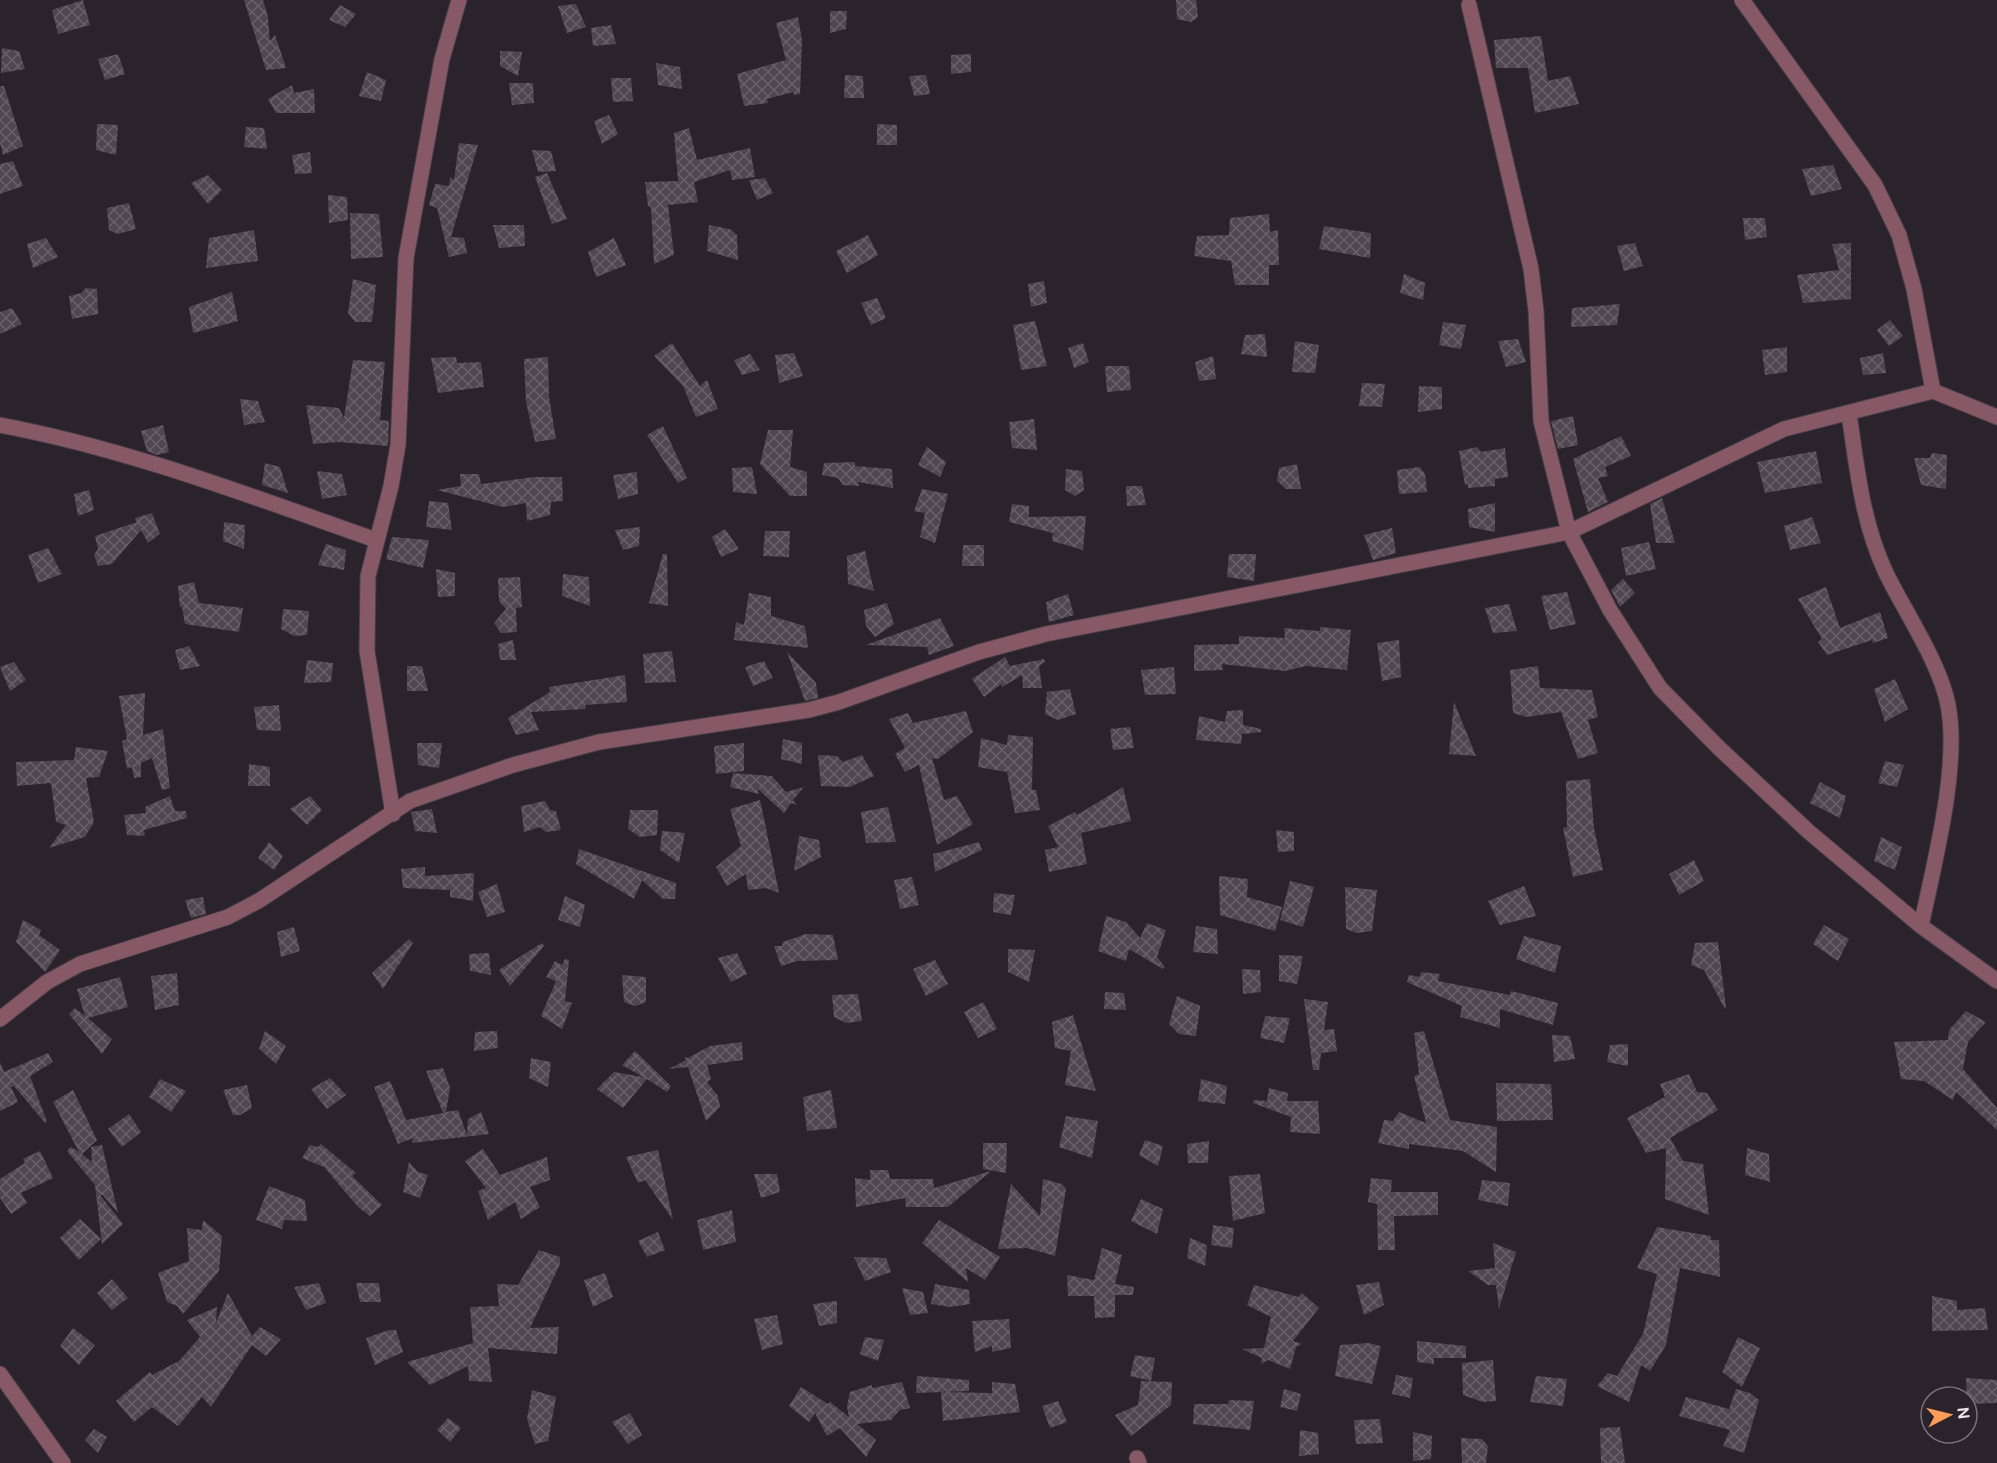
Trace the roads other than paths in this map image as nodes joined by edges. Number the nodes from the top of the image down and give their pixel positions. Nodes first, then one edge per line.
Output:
1 (459, 0) edge
2 (1742, 0) edge
3 (1469, 5) dead end
4 (1933, 391) junction
5 (1849, 414) junction
6 (1997, 417) edge
7 (0, 425) edge
8 (1569, 532) junction
9 (376, 540) junction
10 (393, 814) junction
11 (1921, 926) junction
12 (1997, 981) edge
13 (0, 1019) edge
14 (0, 1374) edge
15 (63, 1463) edge

1 - 9 street
2 - 4 street
3 - 8 street
4 - 5 street
4 - 6 street
5 - 8 street
5 - 11 street
7 - 9 street
8 - 10 street
8 - 11 street
9 - 10 street
10 - 13 street
11 - 12 street
14 - 15 street

